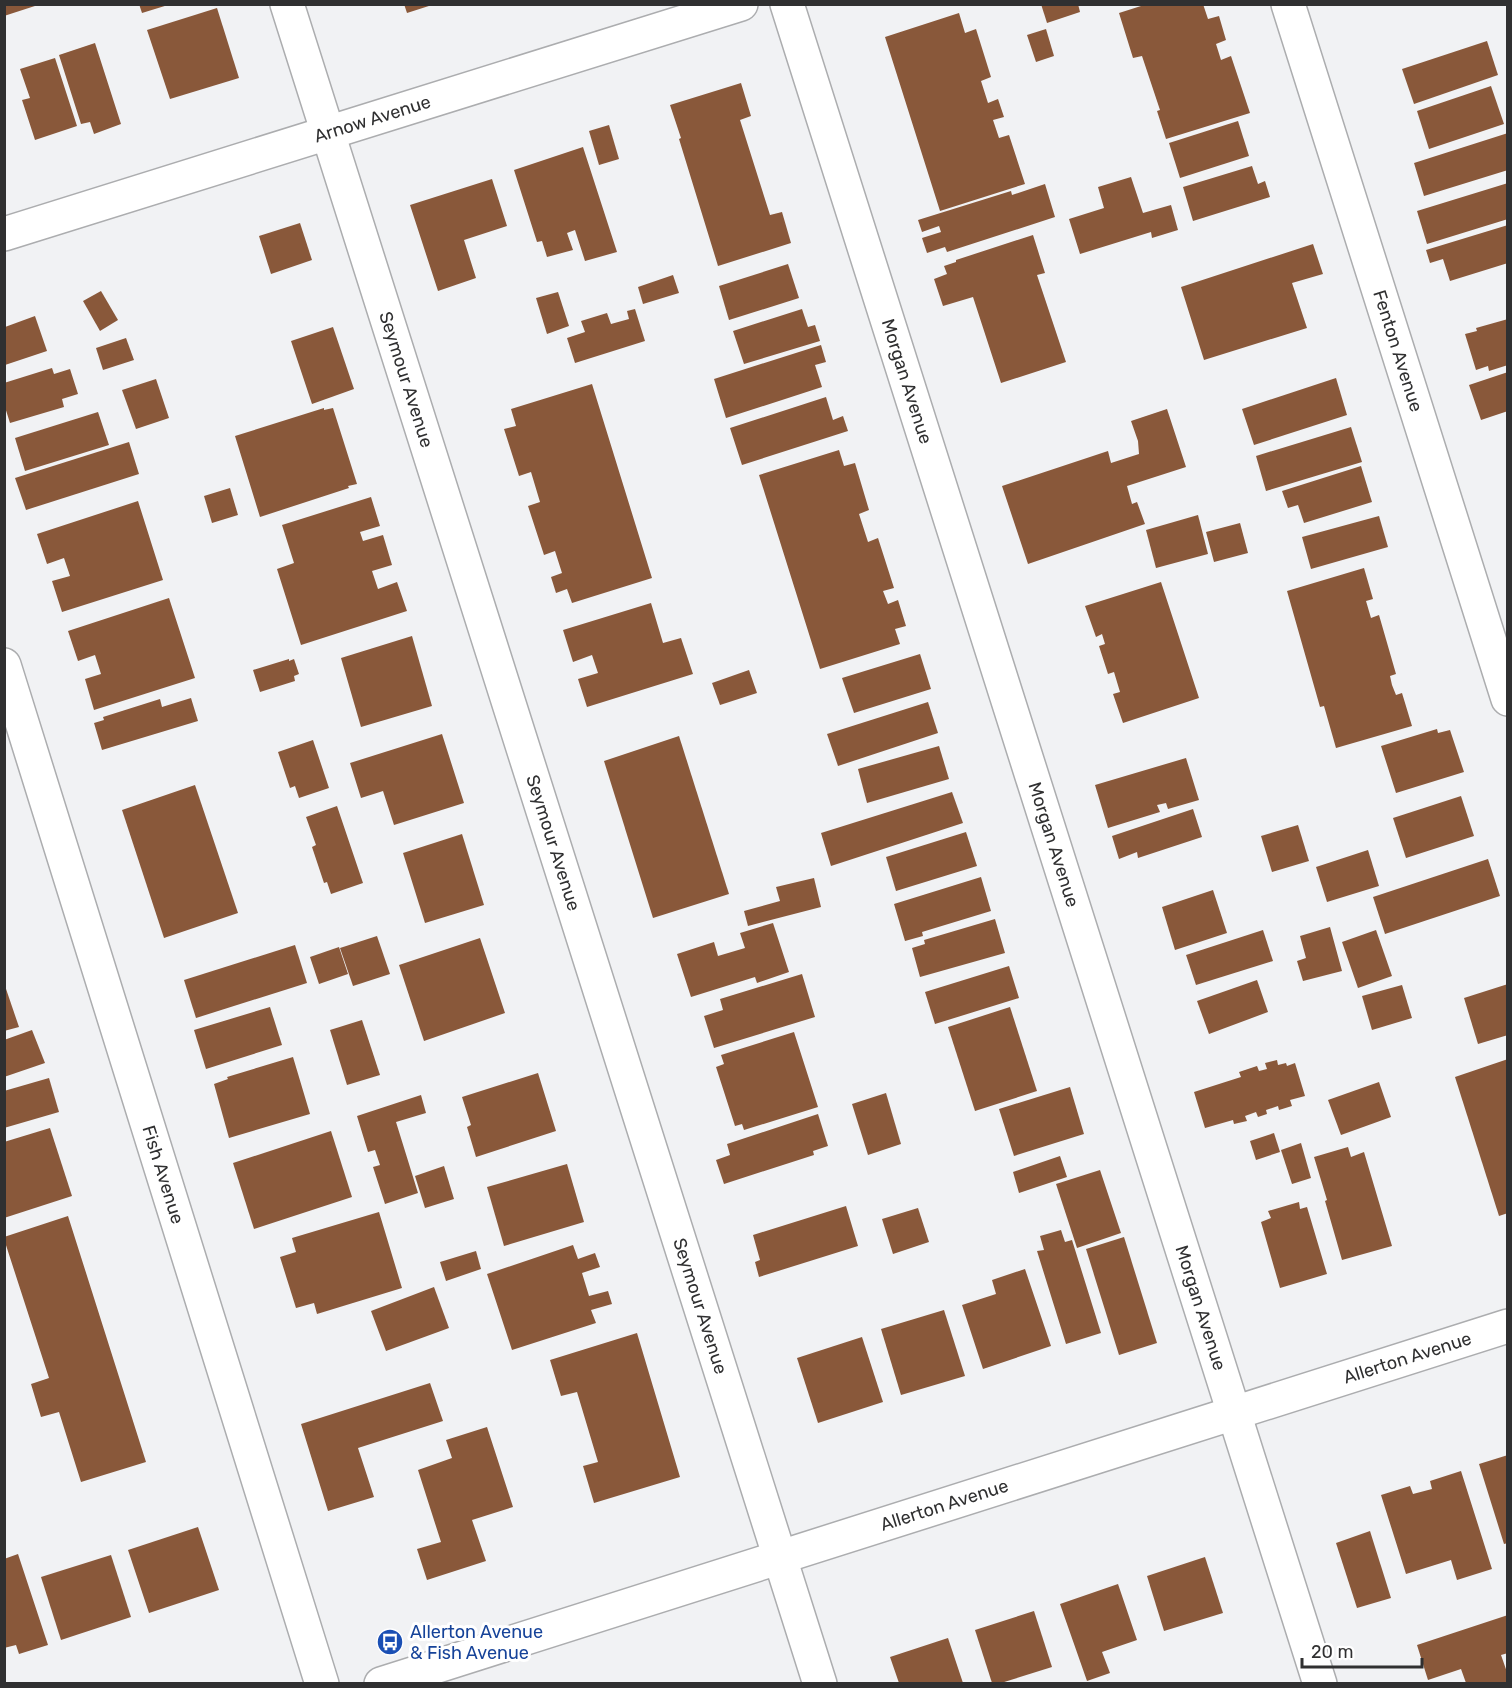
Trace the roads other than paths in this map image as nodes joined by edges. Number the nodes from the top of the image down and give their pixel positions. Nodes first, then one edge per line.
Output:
1 (287, 4) edge
2 (741, 4) edge
3 (787, 4) edge
4 (1288, 4) edge
5 (329, 134) junction
6 (4, 234) edge
7 (4, 665) edge
8 (1508, 699) edge
9 (1508, 1326) edge
10 (1234, 1413) junction
11 (779, 1557) junction
12 (322, 1683) edge
13 (381, 1683) edge
14 (820, 1683) edge
15 (1320, 1683) edge

1 - 5 street, Seymour Avenue
2 - 5 street, Arnow Avenue
3 - 10 street, Morgan Avenue
4 - 8 street, Fenton Avenue
5 - 6 street, Arnow Avenue
5 - 11 street, Seymour Avenue
7 - 12 street, Fish Avenue
9 - 10 street, Allerton Avenue
10 - 11 street, Allerton Avenue
10 - 15 street, Morgan Avenue
11 - 13 street, Allerton Avenue
11 - 14 street, Seymour Avenue

